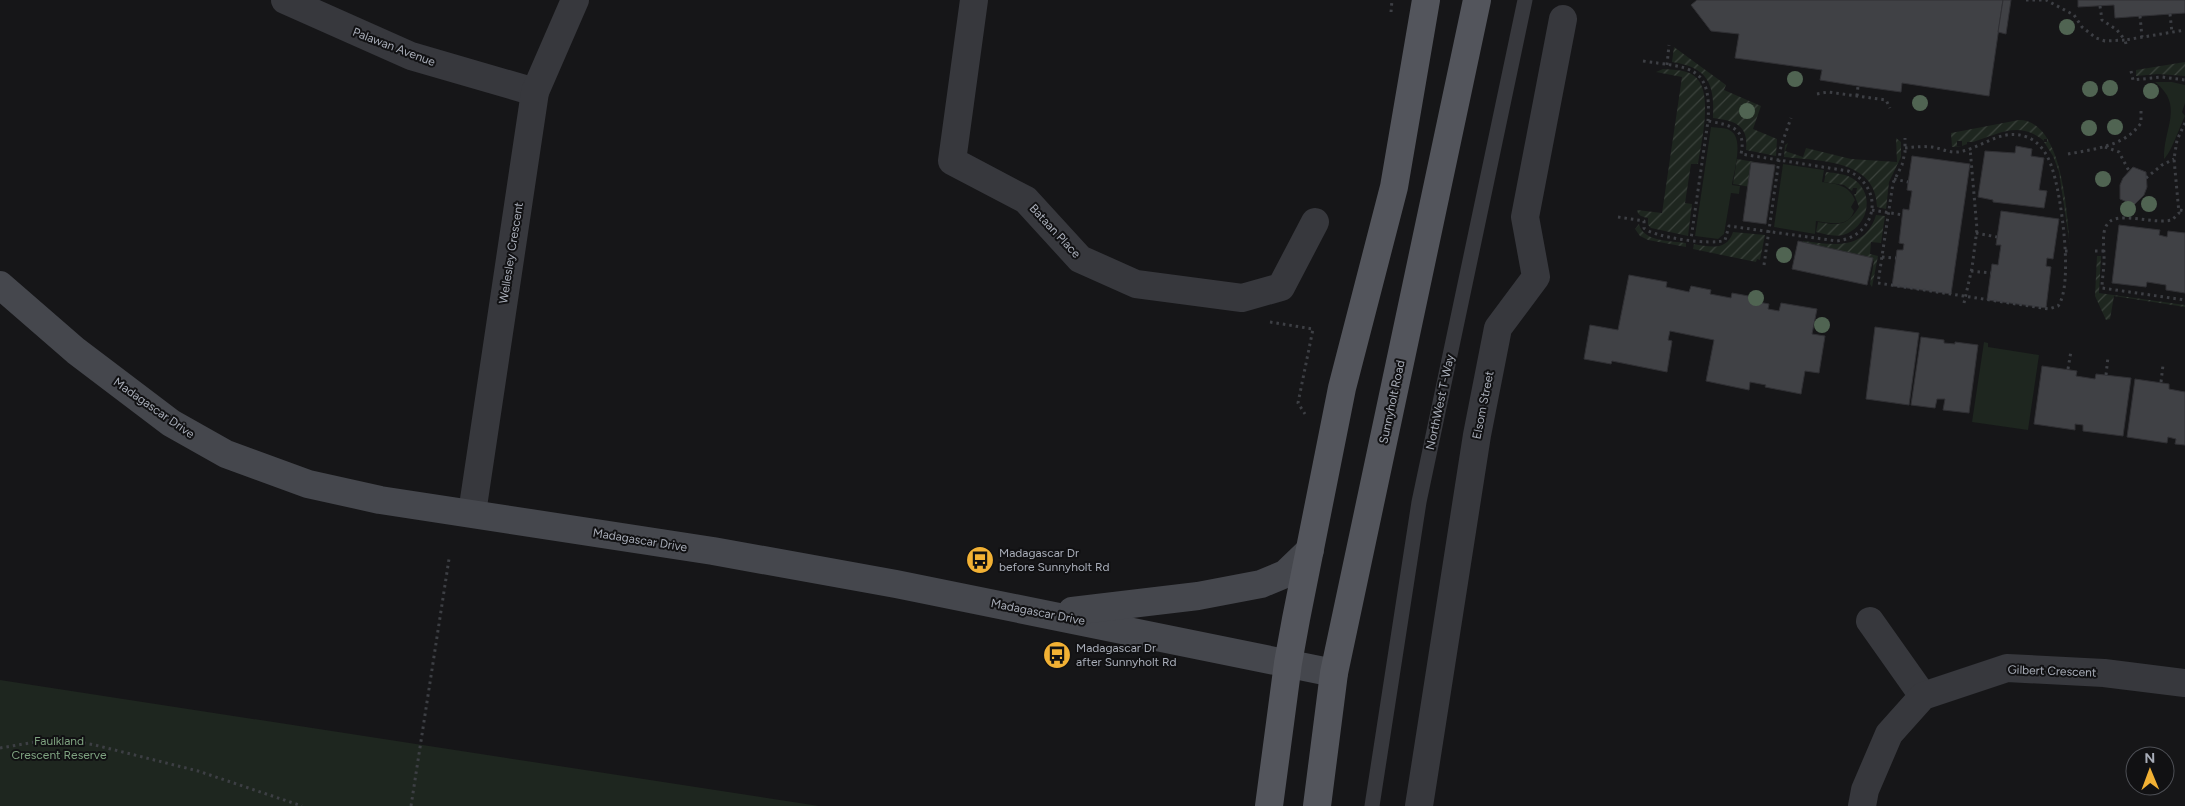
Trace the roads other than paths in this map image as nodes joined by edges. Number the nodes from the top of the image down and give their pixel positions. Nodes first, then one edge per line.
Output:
1 (285, 0) edge
2 (575, 0) edge
3 (974, 0) edge
4 (1426, 0) edge
5 (1477, 0) edge
6 (1525, 0) edge
7 (1563, 19) dead end
8 (535, 92) junction
9 (1315, 222) dead end
10 (1, 288) edge
11 (472, 513) junction
12 (1310, 550) junction
13 (1046, 614) junction
14 (1870, 621) dead end
15 (1288, 664) junction
16 (1334, 673) junction
17 (2185, 683) edge
18 (1923, 696) junction
19 (1270, 806) edge
20 (1316, 806) edge
21 (1372, 806) edge
22 (1418, 806) edge
23 (1862, 806) edge

1 - 8 street, Palawan Avenue
2 - 8 street, Wellesley Crescent
3 - 9 street, Bataan Place
4 - 12 main road
5 - 16 main road, Sunnyholt Road
6 - 21 lane, NorthWest T-Way
7 - 22 street, Elsom Street
8 - 11 street, Wellesley Crescent
10 - 11 street, Madagascar Drive
11 - 13 street, Madagascar Drive
12 - 13 street
12 - 15 main road
13 - 15 street, Madagascar Drive
14 - 18 street
15 - 16 street, Madagascar Drive
15 - 19 main road
16 - 20 main road, Sunnyholt Road
17 - 18 street, Gilbert Crescent
18 - 23 street, Gilbert Crescent

